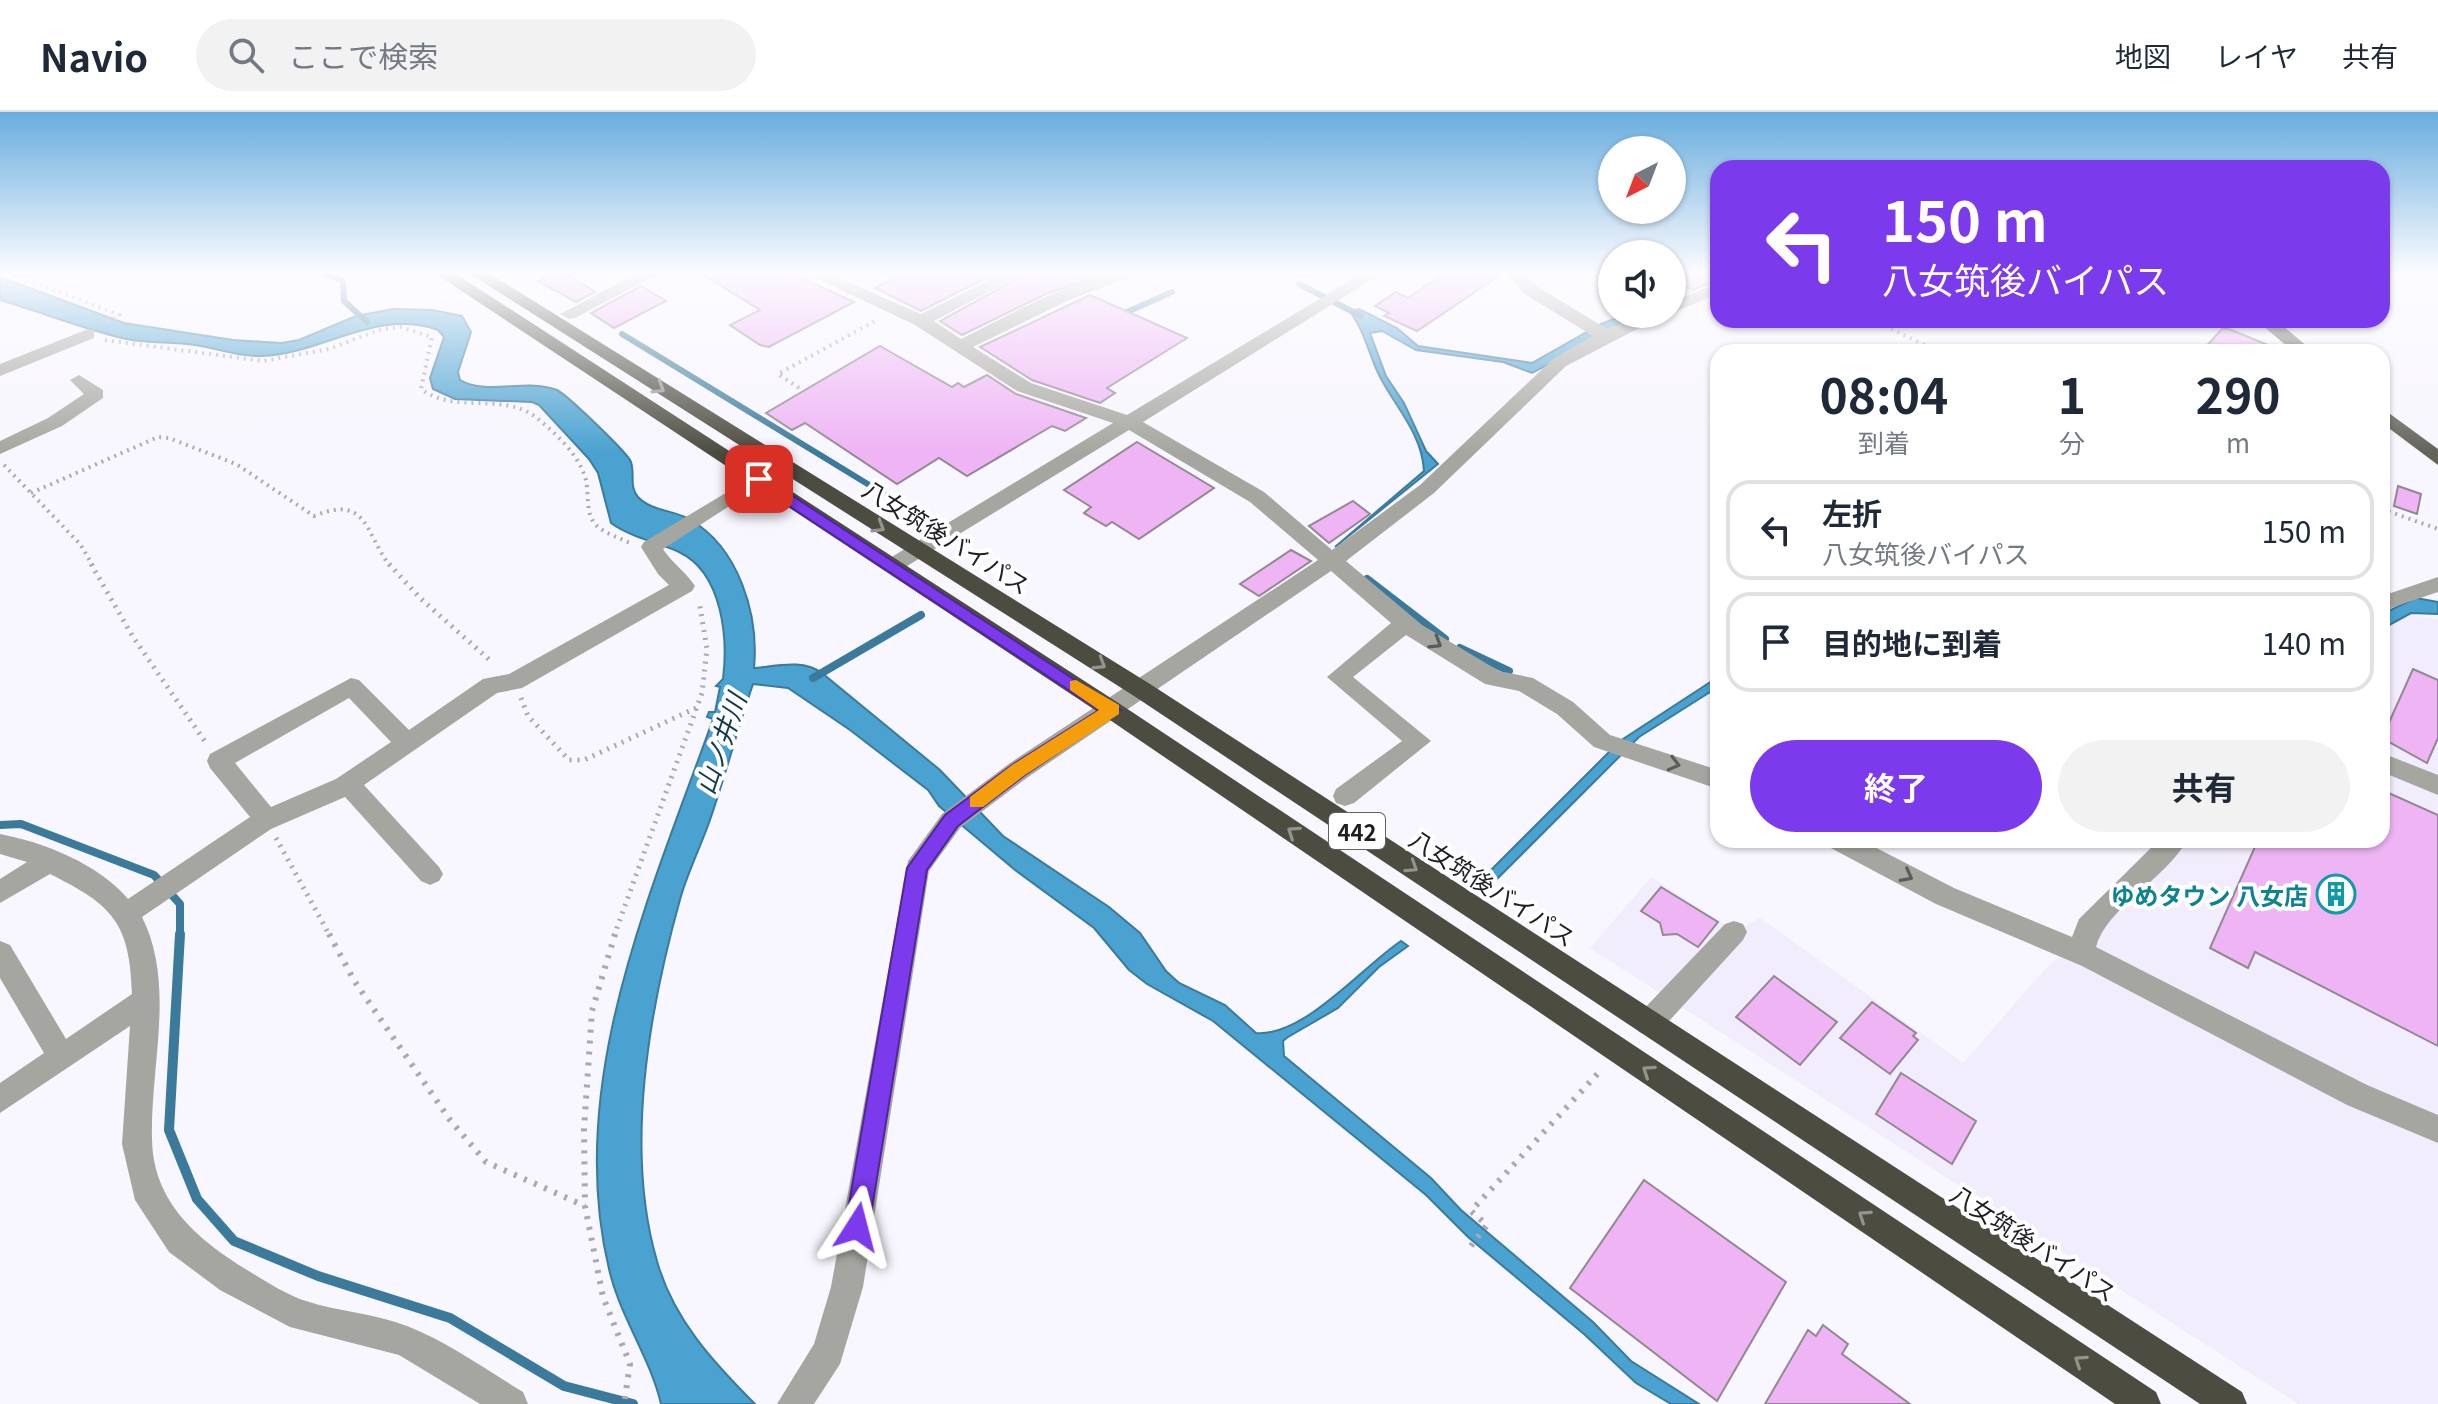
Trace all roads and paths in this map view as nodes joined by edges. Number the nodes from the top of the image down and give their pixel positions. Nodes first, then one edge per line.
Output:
1 (90, 332) edge
2 (373, 332) edge
3 (423, 332) edge
4 (533, 332) edge
5 (571, 332) edge
6 (855, 332) edge
7 (939, 332) edge
8 (989, 332) edge
9 (1277, 332) edge
10 (1600, 332) edge
11 (1615, 332) edge
12 (1898, 332) edge
13 (87, 334) junction
14 (1606, 336) junction
15 (1923, 344) edge
16 (961, 346) junction
17 (0, 371) edge
18 (79, 380) dead end
19 (799, 388) dead end
20 (2390, 420) edge
21 (1129, 422) junction
22 (0, 448) edge
23 (2438, 459) edge
24 (0, 461) edge
25 (744, 488) dead end
26 (31, 493) junction
27 (2390, 512) edge
28 (2438, 529) edge
29 (651, 547) junction
30 (918, 551) junction
31 (1331, 561) junction
32 (892, 566) junction
33 (2438, 584) edge
34 (684, 586) junction
35 (2390, 601) edge
36 (1406, 623) junction
37 (514, 682) junction
38 (1142, 690) junction
39 (697, 707) junction
40 (1112, 710) junction
41 (407, 743) junction
42 (219, 761) junction
43 (2390, 765) edge
44 (1710, 776) edge
45 (348, 784) junction
46 (2438, 785) edge
47 (1345, 796) dead end
48 (267, 820) junction
49 (0, 844) edge
50 (1853, 848) edge
51 (2167, 848) edge
52 (50, 861) junction
53 (430, 874) dead end
54 (0, 892) edge
55 (127, 913) junction
56 (1734, 932) dead end
57 (0, 953) edge
58 (2081, 953) junction
59 (146, 1000) junction
60 (1649, 1023) junction
61 (1617, 1051) junction
62 (61, 1057) junction
63 (0, 1099) edge
64 (2438, 1129) edge
65 (585, 1206) junction
66 (1471, 1246) dead end
67 (511, 1404) edge
68 (624, 1404) edge
69 (794, 1404) edge
70 (2144, 1404) edge
71 (2230, 1404) edge

1 - 13 path
2 - 13 path
3 - 29 path
4 - 32 highway, 442
5 -> 30 highway, 八女筑後バイパス / 442
6 - 19 path
7 - 16 street
8 - 16 street
9 - 21 street
10 - 14 street
11 - 14 street
12 - 15 path
13 - 17 street
14 - 31 street
16 - 21 street
18 - 22 street
20 - 23 main road
21 - 30 street
21 - 31 street
24 - 26 path
25 - 29 street
26 - 37 path
26 - 42 path
27 - 28 path
29 - 34 street
30 - 32 street
30 -> 38 highway, 八女筑後バイパス / 442
31 - 36 street
31 - 38 street
32 - 40 highway, 442
33 - 35 street
34 - 37 street
34 - 39 path
36 -> 44 street
36 - 47 street
37 - 39 path
37 - 41 street
38 - 40 street
38 -> 60 highway, 八女筑後バイパス / 442
39 - 65 path
61 -> 40 highway, 442
40 - 69 street
41 - 42 street
41 - 45 street
42 - 48 street
43 - 46 street
45 - 48 street
45 - 53 street
48 - 55 street
48 - 65 path
49 - 52 street
50 -> 58 street
51 - 58 street
52 - 54 street
52 - 55 street
55 - 59 street
56 - 60 street
57 - 62 street
58 - 64 street
59 - 62 street
59 - 67 street
60 - 71 highway, 八女筑後バイパス / 442
61 - 66 path
70 -> 61 highway, 442
62 - 63 street
65 - 68 path

